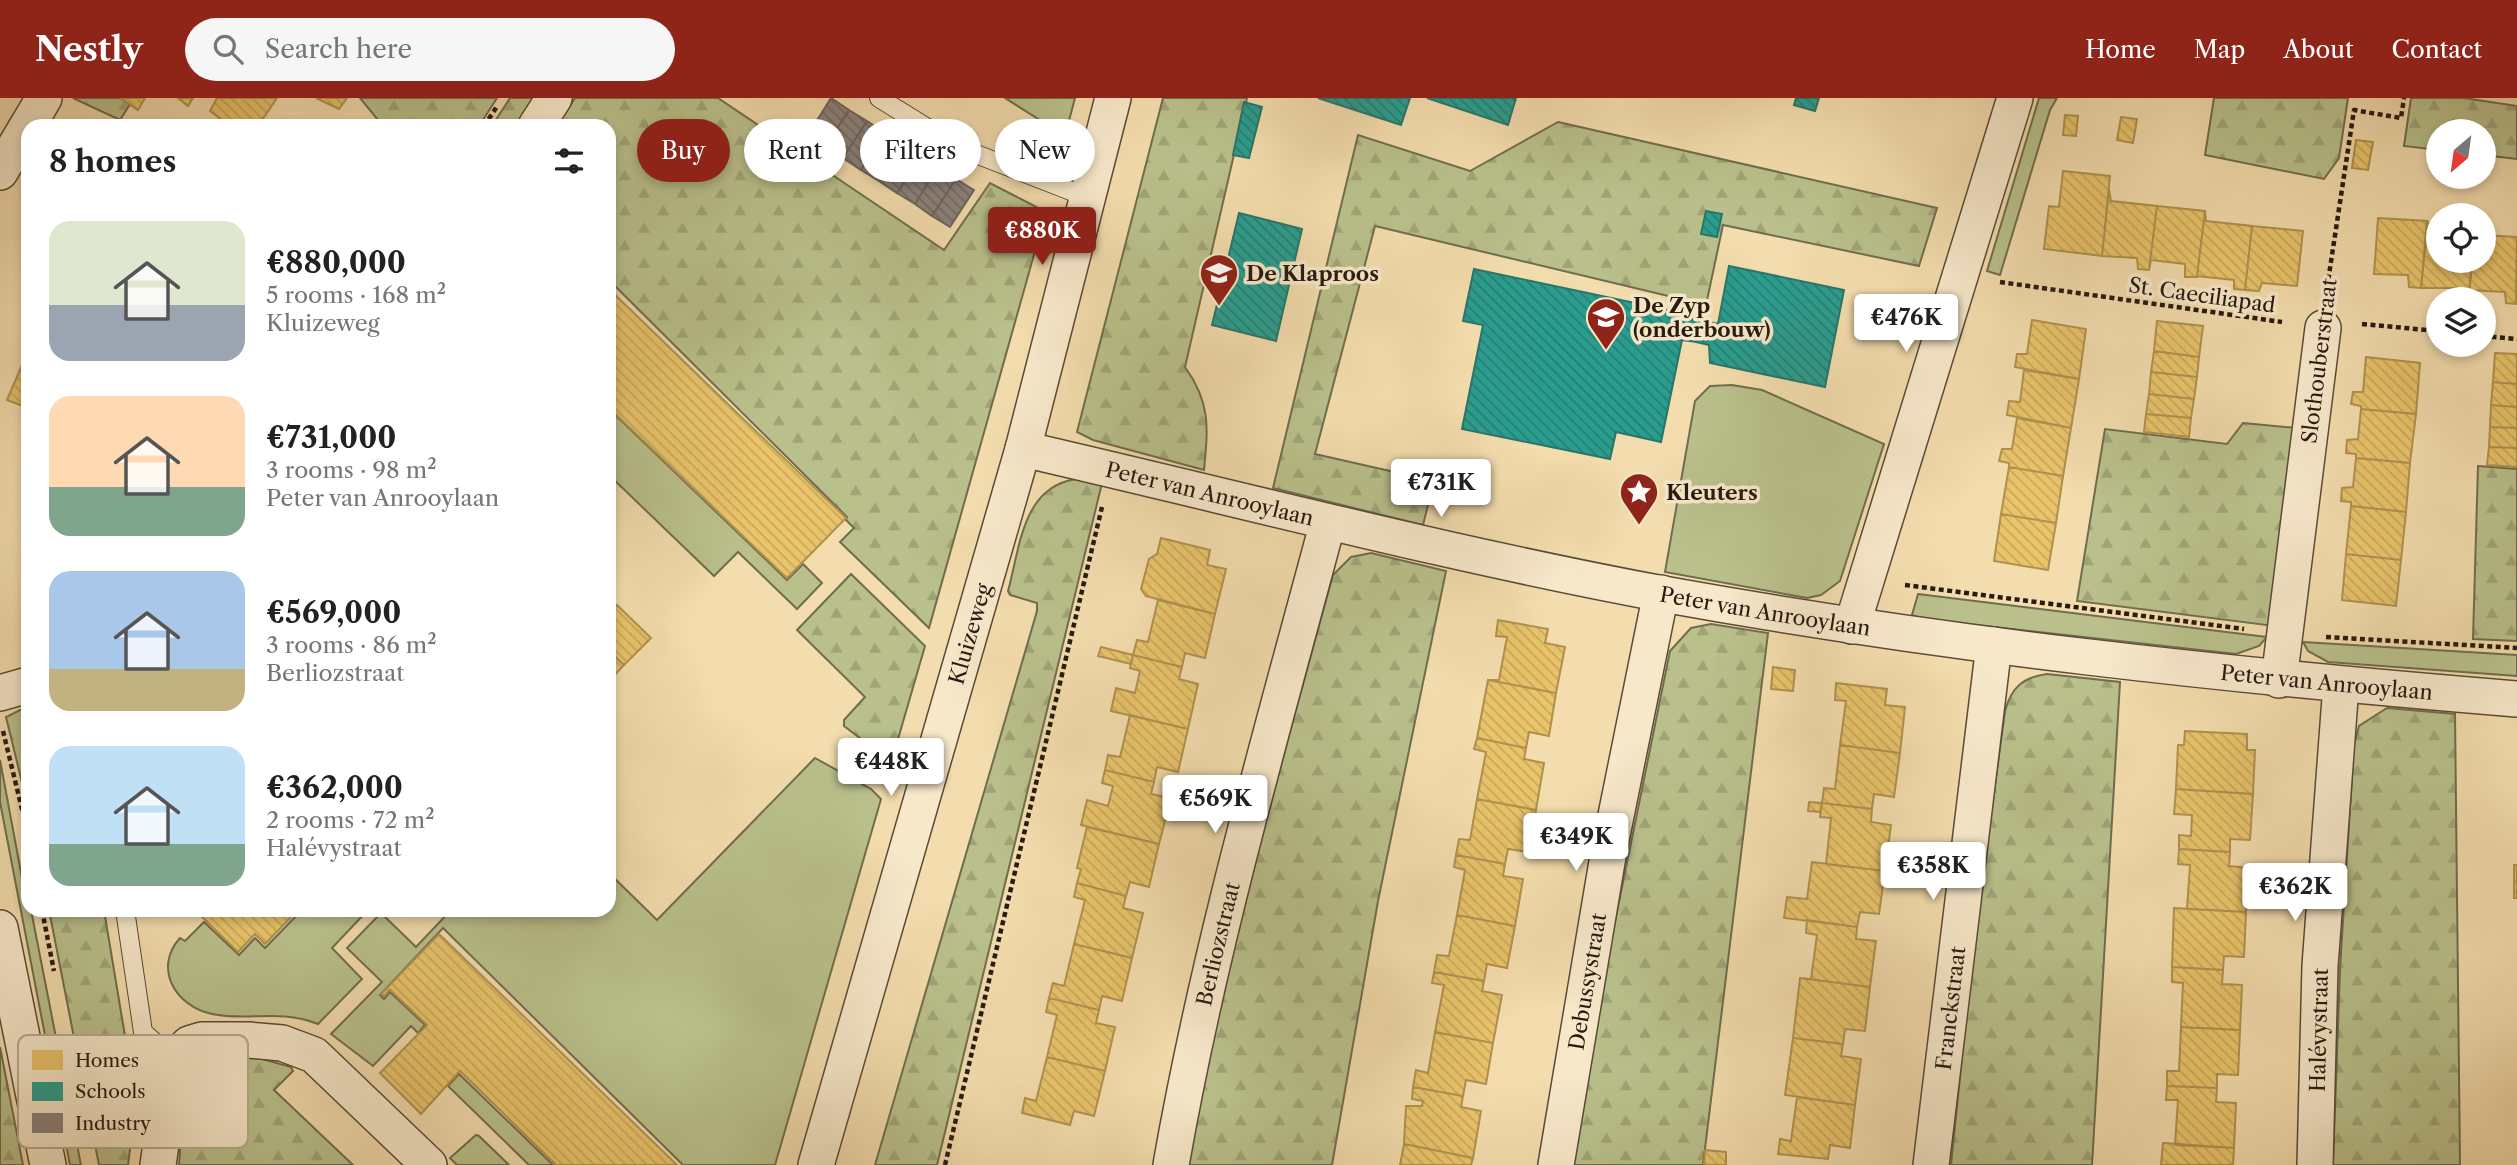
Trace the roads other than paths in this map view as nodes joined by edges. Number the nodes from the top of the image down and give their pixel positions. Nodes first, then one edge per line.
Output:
1 (44, 98) edge
2 (554, 98) edge
3 (878, 98) edge
4 (1113, 98) edge
5 (2015, 98) edge
6 (32, 119) edge
7 (540, 119) edge
8 (21, 137) edge
9 (0, 172) edge
10 (1089, 198) junction
11 (2323, 328) road end
12 (1023, 449) junction
13 (1328, 522) junction
14 (1661, 593) junction
15 (1852, 626) junction
16 (1994, 645) junction
17 (2279, 680) junction
18 (2341, 685) junction
19 (21, 687) edge
20 (0, 693) edge
21 (2517, 699) edge
22 (126, 917) edge
23 (0, 928) edge
24 (22, 1035) edge
25 (146, 1035) edge
26 (248, 1040) edge
27 (429, 1165) edge
28 (816, 1165) edge
29 (1171, 1165) edge
30 (1556, 1165) edge
31 (1931, 1165) edge
32 (2315, 1165) edge

1 - 6 street
2 - 7 street
3 - 10 lane
4 - 10 street, Kluizeweg
5 - 15 street
8 - 9 street
10 - 12 street, Kluizeweg
11 - 17 street, Slothouberstraat
12 - 13 street, Peter van Anrooylaan
12 - 28 street, Kluizeweg
13 - 14 street, Peter van Anrooylaan
13 - 29 street, Berliozstraat
14 - 15 street, Peter van Anrooylaan
14 - 30 street, Debussystraat
15 - 16 street, Peter van Anrooylaan
16 - 17 street, Peter van Anrooylaan
16 - 31 street, Franckstraat
17 - 18 street, Peter van Anrooylaan
18 - 21 street, Peter van Anrooylaan
18 - 32 street, Halévystraat
19 - 20 street
22 - 25 lane
23 - 24 street
26 - 27 street

